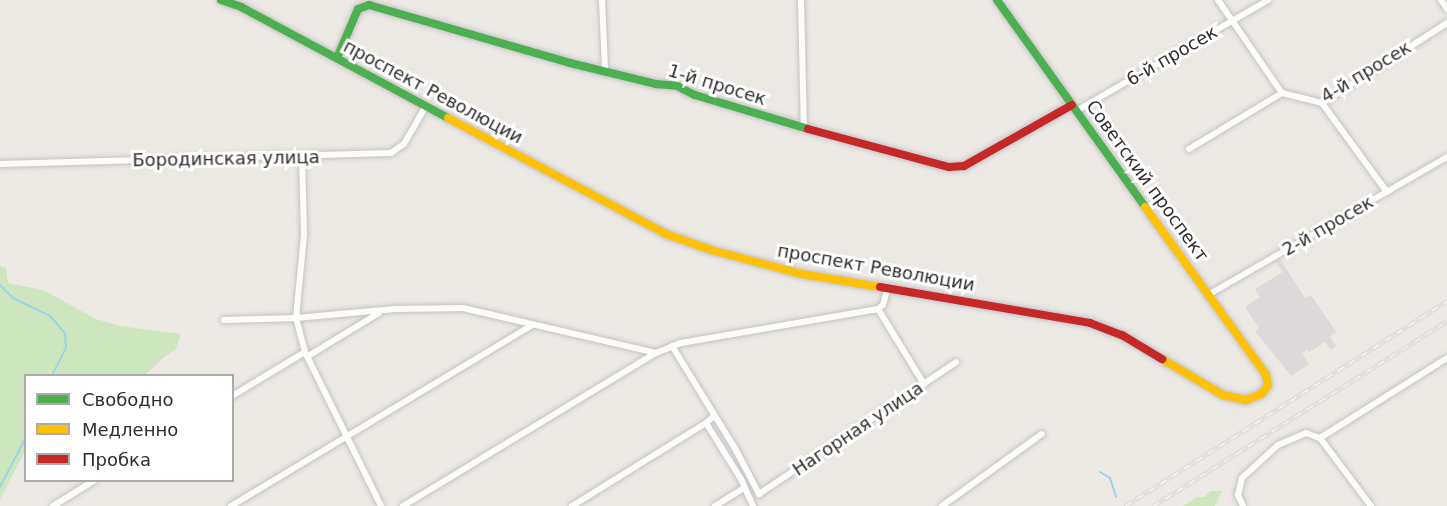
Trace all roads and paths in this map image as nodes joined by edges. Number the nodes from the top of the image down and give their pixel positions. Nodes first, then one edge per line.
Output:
1 (221, 0) edge
2 (602, 0) edge
3 (801, 0) edge
4 (997, 0) edge
5 (1218, 0) edge
6 (1268, 0) edge
7 (1441, 0) edge
8 (1447, 9) edge
9 (1234, 20) junction
10 (1447, 23) edge
11 (337, 58) junction
12 (605, 69) junction
13 (1282, 93) junction
14 (1322, 103) junction
15 (426, 106) junction
16 (1074, 108) junction
17 (804, 128) junction
18 (1189, 149) dead end
19 (302, 157) junction
20 (1447, 157) edge
21 (0, 164) edge
22 (1387, 192) junction
23 (887, 290) junction
24 (1208, 295) junction
25 (878, 309) junction
26 (381, 312) junction
27 (296, 318) junction
28 (224, 320) dead end
29 (532, 324) junction
30 (672, 346) junction
31 (656, 353) junction
32 (306, 354) junction
33 (1447, 358) edge
34 (956, 362) dead end
35 (1269, 381) joint
36 (924, 384) junction
37 (234, 395) edge
38 (714, 416) junction
39 (706, 423) junction
40 (1042, 434) dead end
41 (348, 437) junction
42 (1320, 438) junction
43 (92, 482) edge
44 (744, 488) junction
45 (53, 506) edge
46 (231, 506) edge
47 (381, 506) edge
48 (403, 506) edge
49 (572, 506) edge
50 (715, 506) edge
51 (753, 506) edge
52 (942, 506) edge
53 (1243, 506) edge
54 (1371, 506) edge

1 - 11 street, проспект Революции
2 - 12 street
3 - 17 street
4 - 16 street, Советский проспект
5 - 9 street
6 - 9 street, 6-й просек
7 - 8 street
9 - 13 street
9 - 16 street, 6-й просек
10 - 14 street, 4-й просек
11 - 12 street, 1-й просек
11 - 15 street, проспект Революции
12 - 17 street, 1-й просек
13 - 14 street, 4-й просек
13 - 18 street
14 - 22 street
15 - 19 street, Бородинская улица
15 - 23 street, проспект Революции
16 - 17 street, 1-й просек
16 - 24 street, Советский проспект
19 - 21 street, Бородинская улица
19 - 27 street
20 - 22 street, 2-й просек
22 - 24 street, 2-й просек
23 - 25 street
23 - 35 street, проспект Революции
24 - 35 street, Советский проспект
25 - 30 street
25 - 36 street
26 - 27 street
26 - 29 street
26 - 32 street
27 - 28 street
27 - 32 street
29 - 31 street
29 - 41 street
30 - 31 street
30 - 38 street
31 - 48 street
32 - 37 street
32 - 41 street
33 - 42 street
34 - 36 street, Нагорная улица
36 - 38 street, Нагорная улица
38 - 39 street
39 - 44 street
39 - 49 street
40 - 52 street
41 - 46 street
41 - 47 street
42 - 53 street
42 - 54 street
43 - 45 street
44 - 50 street
44 - 51 street

